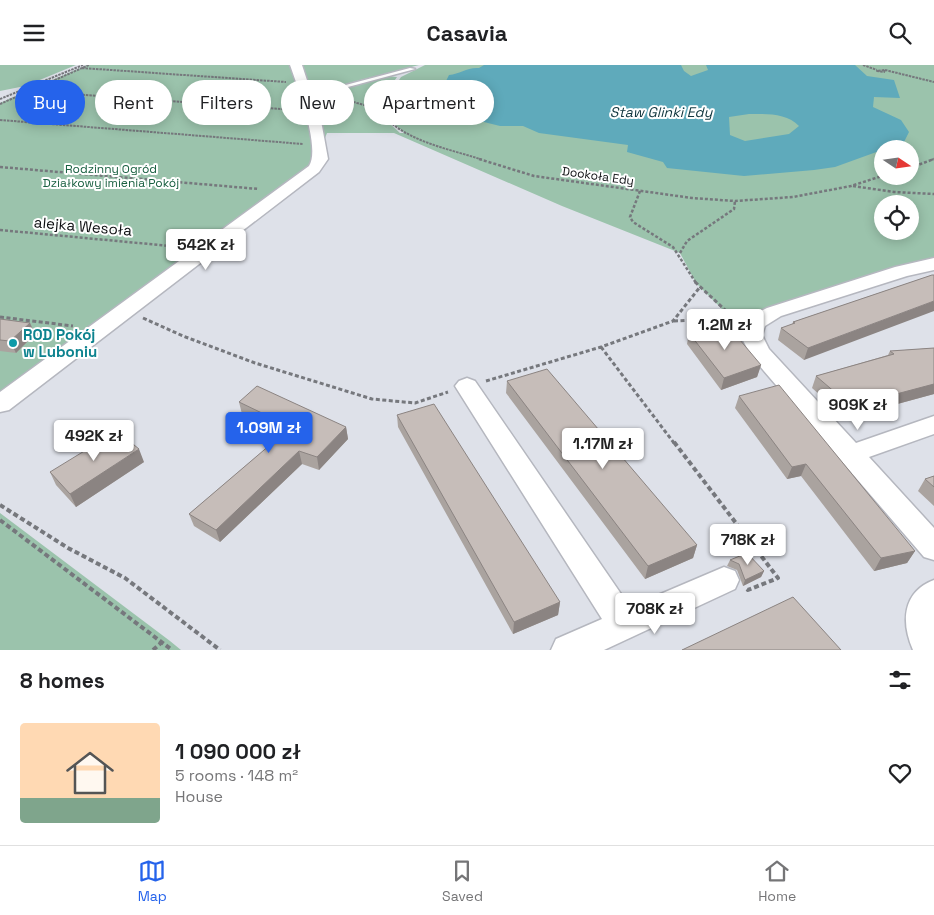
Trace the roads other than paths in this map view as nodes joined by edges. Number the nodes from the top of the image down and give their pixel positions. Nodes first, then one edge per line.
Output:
1 (296, 65) edge
2 (412, 69) road end
3 (301, 80) edge
4 (354, 83) edge
5 (313, 125) edge
6 (934, 264) edge
7 (467, 386) road end
8 (0, 403) edge
9 (934, 425) edge
10 (852, 454) junction
11 (934, 548) edge
12 (724, 580) road end
13 (934, 594) edge
14 (623, 624) junction
15 (568, 650) edge
16 (930, 650) edge

1 - 3 street
2 - 4 lane
5 - 8 street
6 - 10 street
7 - 14 street
9 - 10 street
10 - 11 street
12 - 14 street
13 - 16 street
14 - 15 street

